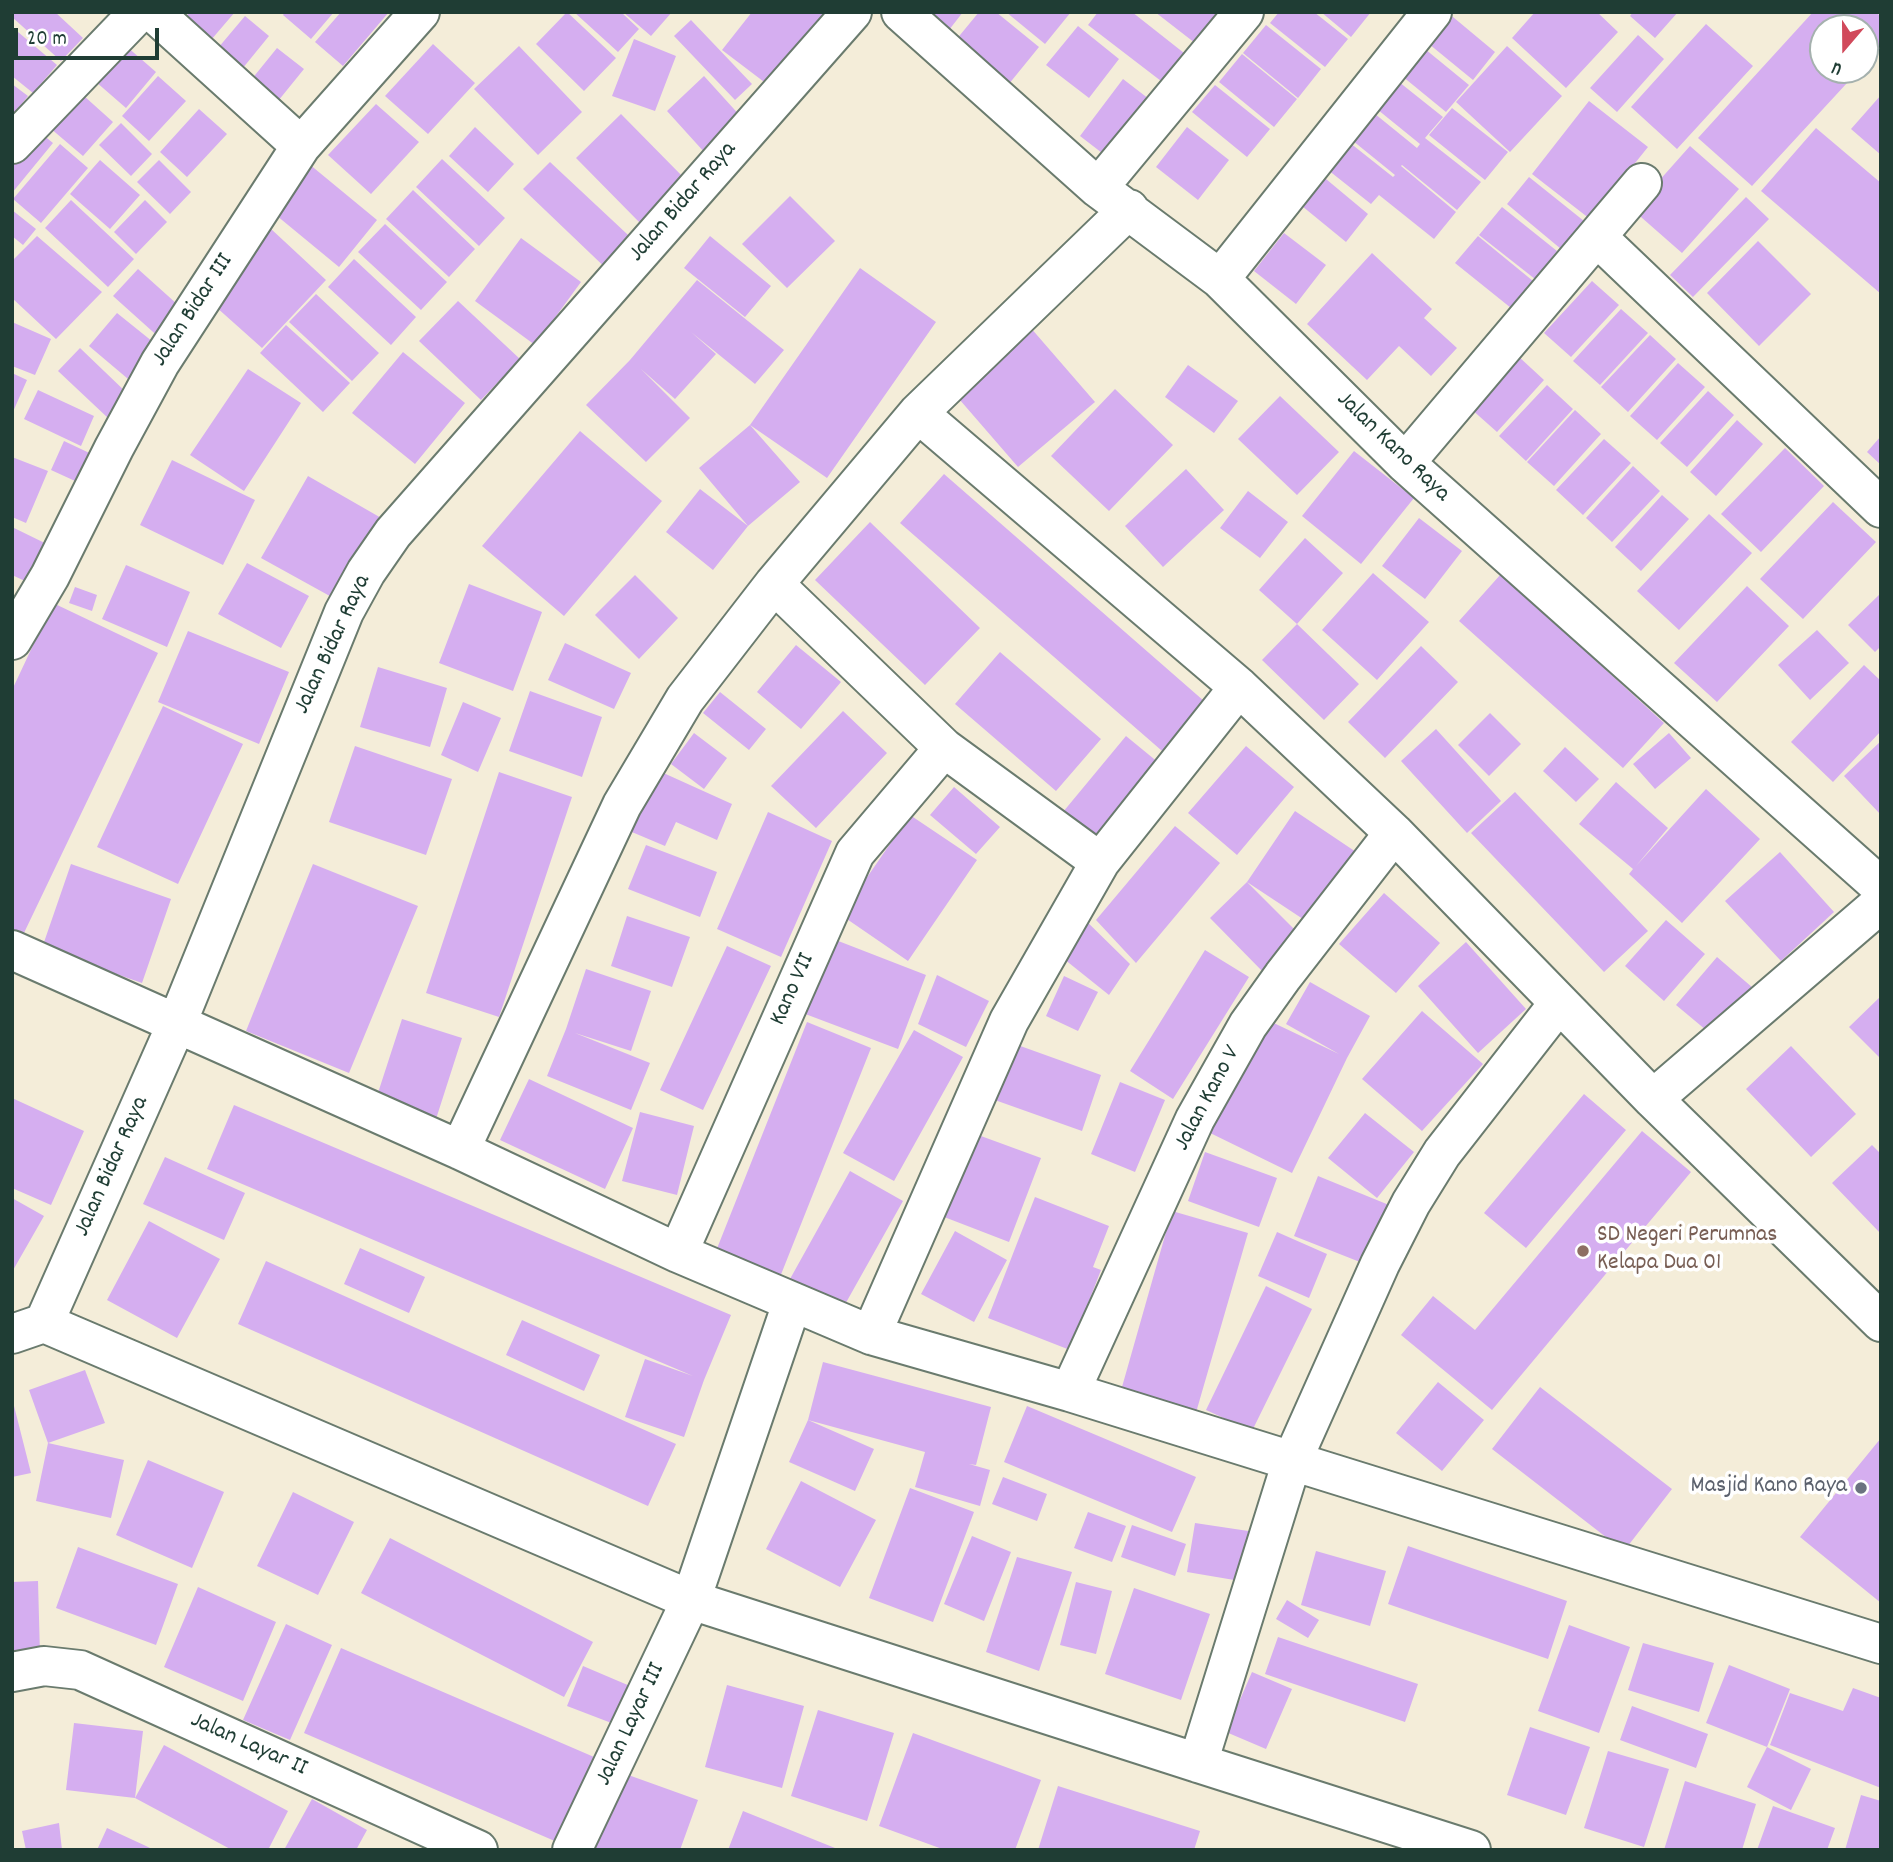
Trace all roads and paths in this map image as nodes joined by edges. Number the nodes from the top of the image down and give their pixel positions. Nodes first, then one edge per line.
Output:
1 (139, 12) edge
2 (153, 12) edge
3 (421, 12) edge
4 (852, 12) edge
5 (901, 12) edge
6 (1244, 12) edge
7 (1432, 12) edge
8 (12, 144) edge
9 (301, 145) junction
10 (1643, 183) dead end
11 (1098, 188) junction
12 (1129, 209) junction
13 (1597, 237) junction
14 (1220, 279) junction
15 (918, 414) junction
16 (1405, 463) junction
17 (1881, 508) edge
18 (774, 584) junction
19 (12, 640) edge
20 (1238, 687) junction
21 (944, 748) junction
22 (1394, 833) junction
23 (1100, 862) junction
24 (1881, 887) edge
25 (1881, 903) edge
26 (12, 950) edge
27 (1559, 1003) junction
28 (177, 1023) junction
29 (1653, 1099) junction
30 (460, 1150) junction
31 (678, 1253) junction
32 (792, 1303) junction
33 (1881, 1322) edge
34 (28, 1329) edge
35 (871, 1335) junction
36 (1070, 1392) junction
37 (1292, 1461) junction
38 (691, 1600) junction
39 (1881, 1644) edge
40 (12, 1672) edge
41 (1198, 1763) junction
42 (478, 1850) edge
43 (572, 1850) edge
44 (1472, 1850) edge

1 - 8 street
2 - 9 street
3 - 9 street, Jalan Bidar III
4 - 28 street, Jalan Bidar Raya
5 - 11 street, Jalan Kano Raya
6 - 11 street
7 - 14 street
9 - 19 street, Jalan Bidar III
10 - 13 street
11 - 12 street, Jalan Kano Raya
12 - 14 street, Jalan Kano Raya
12 - 15 street
13 - 16 street
13 - 17 street
14 - 16 street, Jalan Kano Raya
15 - 18 street
15 - 20 street
16 - 24 street, Jalan Kano Raya
18 - 21 street
18 - 30 street
20 - 22 street
20 - 23 street
21 - 23 street
21 - 31 street, Kano VII
22 - 27 street
22 - 36 street, Jalan Kano V
23 - 35 street
25 - 29 street
26 - 28 street
27 - 29 street
27 - 37 street
28 - 30 street
28 - 34 street, Jalan Bidar Raya
29 - 33 street
30 - 31 street
31 - 32 street
32 - 35 street
32 - 38 street, Jalan Layar III
34 - 38 street
35 - 36 street
36 - 37 street
37 - 39 street
37 - 41 street
38 - 41 street
38 - 43 street, Jalan Layar III
40 - 42 street, Jalan Layar II
41 - 44 street

